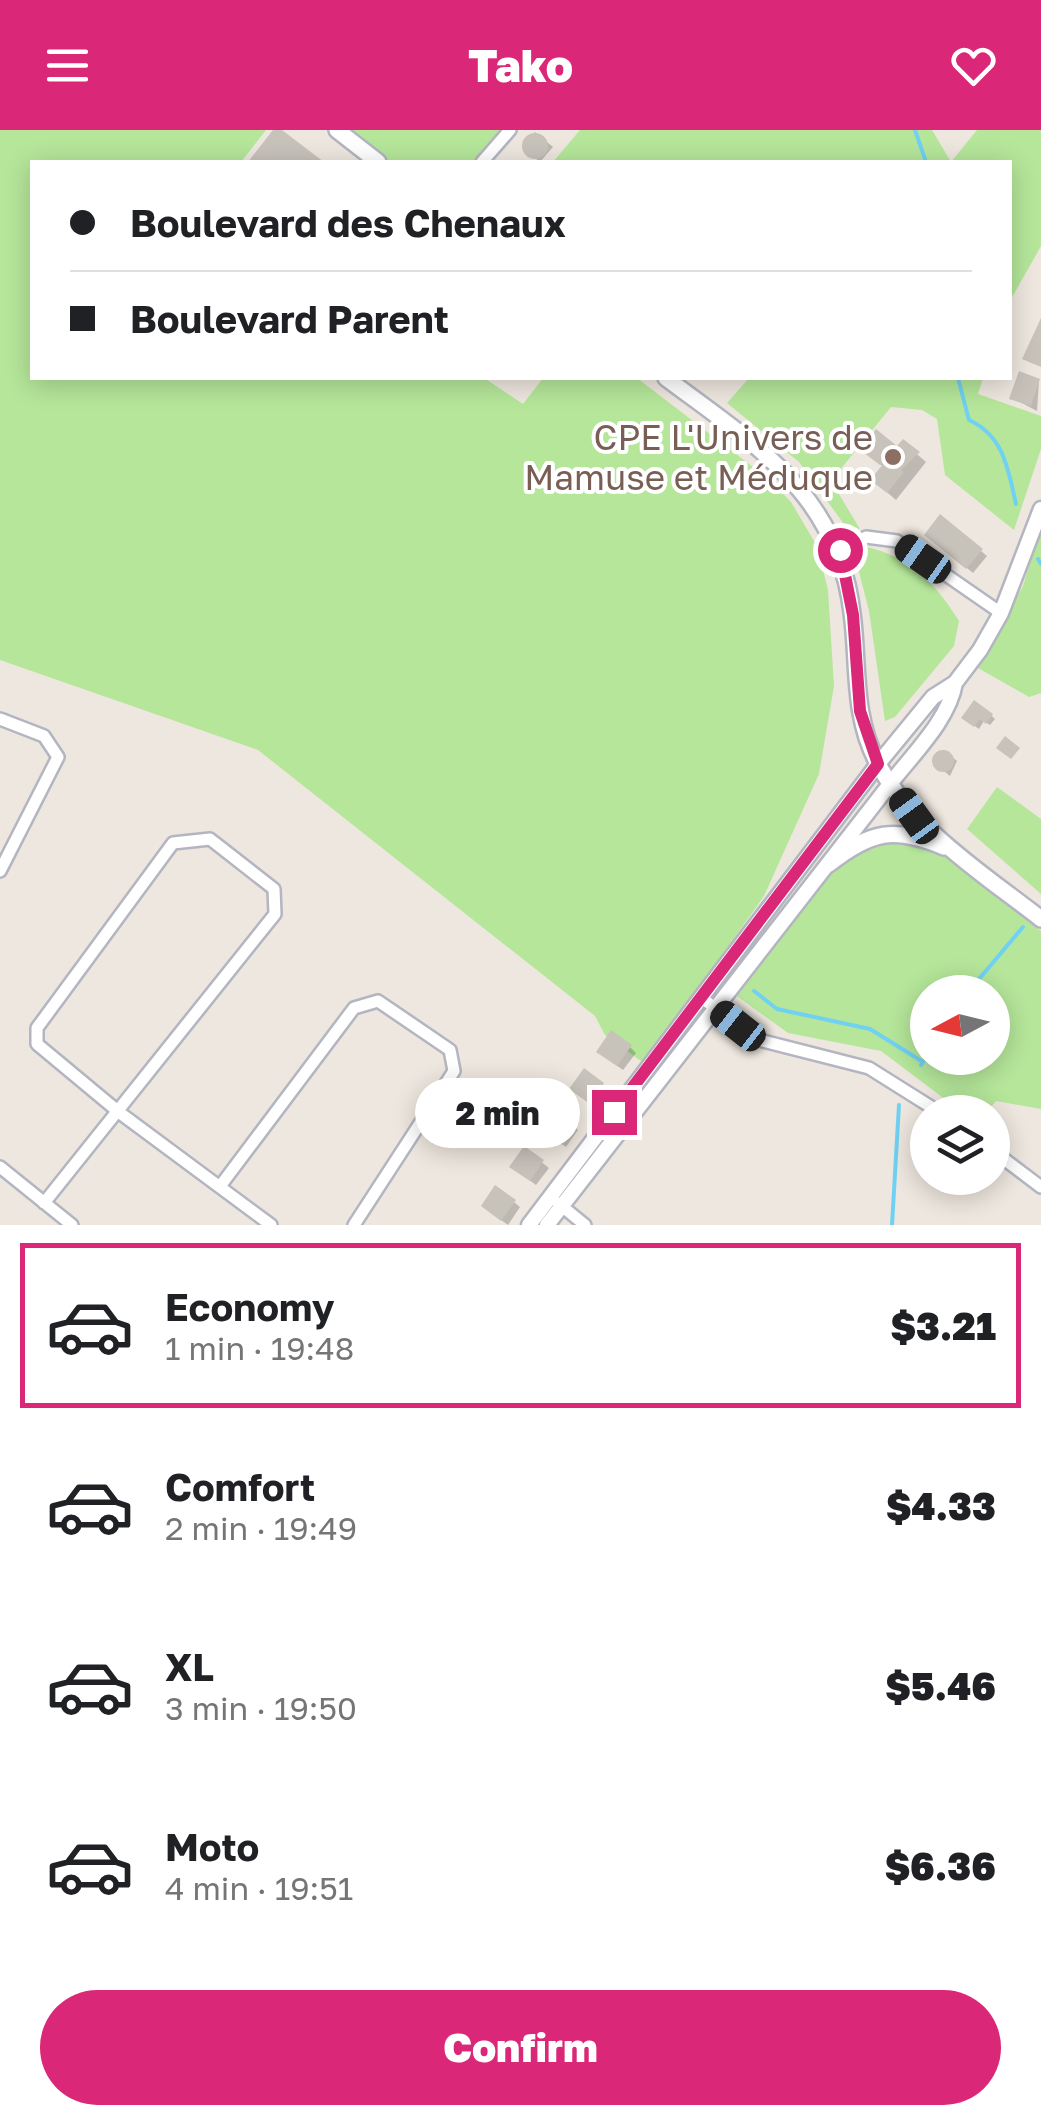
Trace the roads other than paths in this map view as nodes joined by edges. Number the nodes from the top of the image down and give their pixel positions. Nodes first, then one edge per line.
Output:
1 (337, 130) edge
2 (510, 130) edge
3 (375, 160) edge
4 (484, 160) edge
5 (669, 380) edge
6 (1041, 509) edge
7 (840, 550) junction
8 (1001, 614) junction
9 (955, 683) junction
10 (0, 719) edge
11 (878, 764) junction
12 (890, 784) junction
13 (959, 856) junction
14 (829, 864) junction
15 (0, 871) edge
16 (1041, 919) edge
17 (702, 998) junction
18 (715, 1008) junction
19 (912, 1095) edge
20 (120, 1113) junction
21 (1010, 1164) edge
22 (0, 1167) edge
23 (221, 1185) junction
24 (1041, 1187) edge
25 (556, 1202) junction
26 (44, 1203) junction
27 (72, 1225) edge
28 (270, 1225) edge
29 (354, 1225) edge
30 (529, 1225) edge
31 (546, 1225) edge
32 (584, 1225) edge

1 - 3 main road
2 - 4 street
5 - 7 main road
6 - 8 street
7 - 8 street
7 - 11 main road
8 - 9 street
9 - 11 street
9 - 12 street
10 - 15 street
11 - 12 main road
11 - 17 street
12 - 13 main road
12 - 14 street
13 - 14 main road
13 - 16 main road
14 - 18 street
17 - 18 street
17 - 25 street
18 - 19 street
18 - 25 street
20 - 20 street
20 - 23 street
20 - 26 street
21 - 24 street
22 - 26 street
23 - 28 street
23 - 29 street
25 - 30 street
25 - 31 street
25 - 32 street
26 - 27 street

